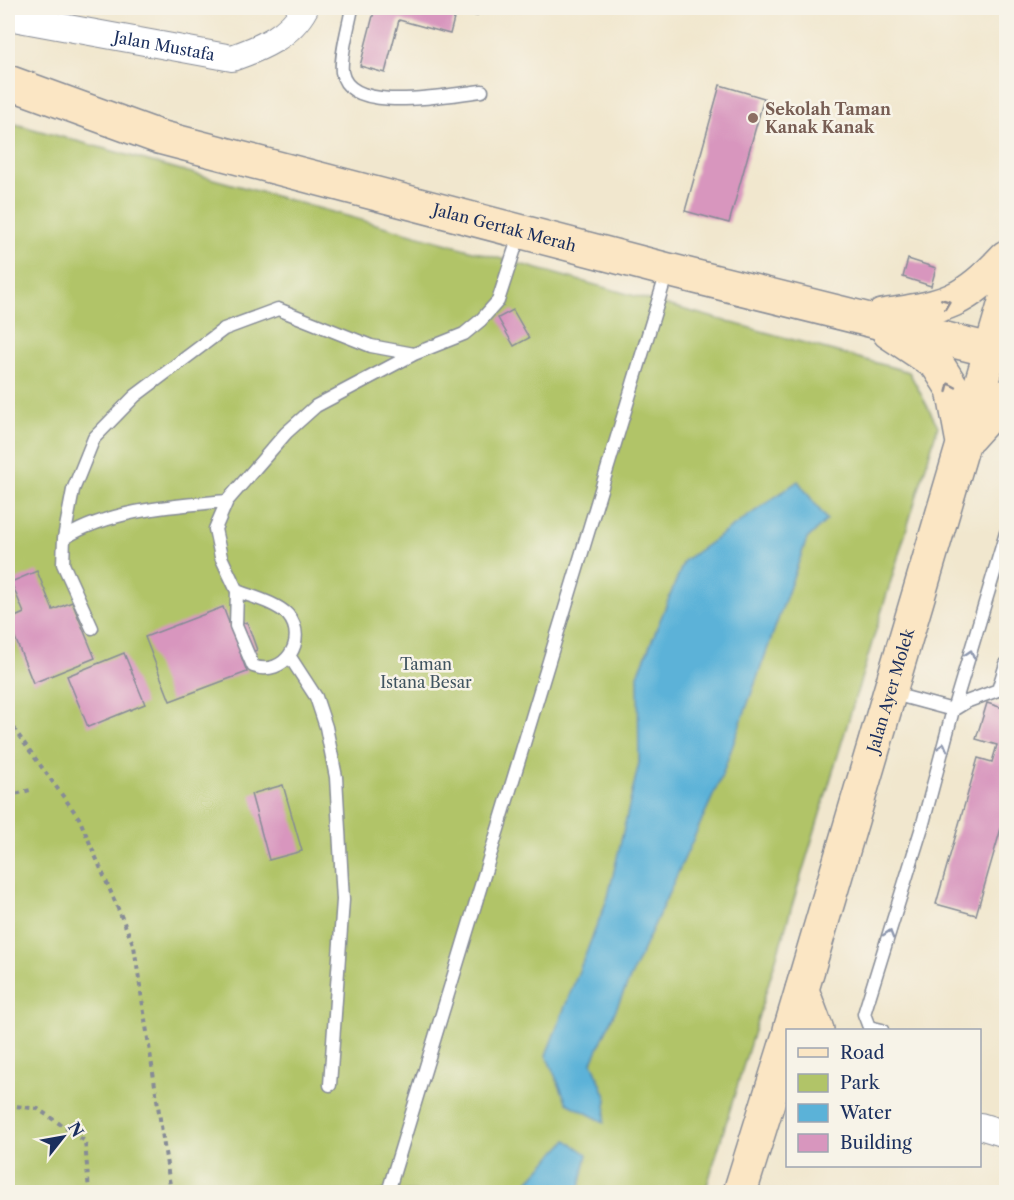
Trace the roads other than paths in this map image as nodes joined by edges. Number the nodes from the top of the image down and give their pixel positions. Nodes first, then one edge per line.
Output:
1 (305, 8) edge
2 (352, 8) edge
3 (8, 17) edge
4 (8, 82) edge
5 (482, 91) dead end
6 (521, 230) junction
7 (1006, 257) edge
8 (668, 270) junction
9 (1006, 299) edge
10 (868, 318) junction
11 (999, 352) edge
12 (414, 354) junction
13 (1006, 396) edge
14 (963, 443) junction
15 (227, 501) junction
16 (1006, 533) edge
17 (64, 538) junction
18 (237, 591) junction
19 (92, 628) dead end
20 (290, 657) junction
21 (1006, 664) edge
22 (889, 693) junction
23 (953, 710) junction
24 (802, 990) junction
25 (790, 1029) edge
26 (817, 1029) edge
27 (878, 1029) edge
28 (785, 1057) edge
29 (330, 1085) dead end
30 (786, 1126) edge
31 (981, 1126) edge
32 (1006, 1134) edge
33 (755, 1146) junction
34 (388, 1192) edge
35 (740, 1192) edge

1 - 3 street, Jalan Mustafa
2 - 5 lane
4 - 6 main road, Jalan Gertak Merah
6 - 8 main road, Jalan Gertak Merah
6 - 12 lane
10 -> 7 main road
8 - 10 main road, Jalan Gertak Merah
8 - 34 lane
9 - 11 main road, Jalan Ayer Molek
10 - 11 main road, Jalan Gertak Merah
14 -> 10 main road
11 - 14 main road, Jalan Ayer Molek
12 - 15 lane
12 - 17 lane
13 - 14 main road
14 - 22 main road, Jalan Ayer Molek
15 - 17 lane
15 - 18 lane
23 -> 16 lane
17 - 19 lane
18 - 20 lane
18 - 20 lane
20 - 29 lane
21 - 23 lane
22 - 23 lane
22 - 24 main road, Jalan Ayer Molek
27 -> 23 lane
24 - 25 main road, Jalan Ayer Molek
24 - 26 main road
28 - 33 main road
30 - 33 main road
31 - 32 street
33 - 35 main road

